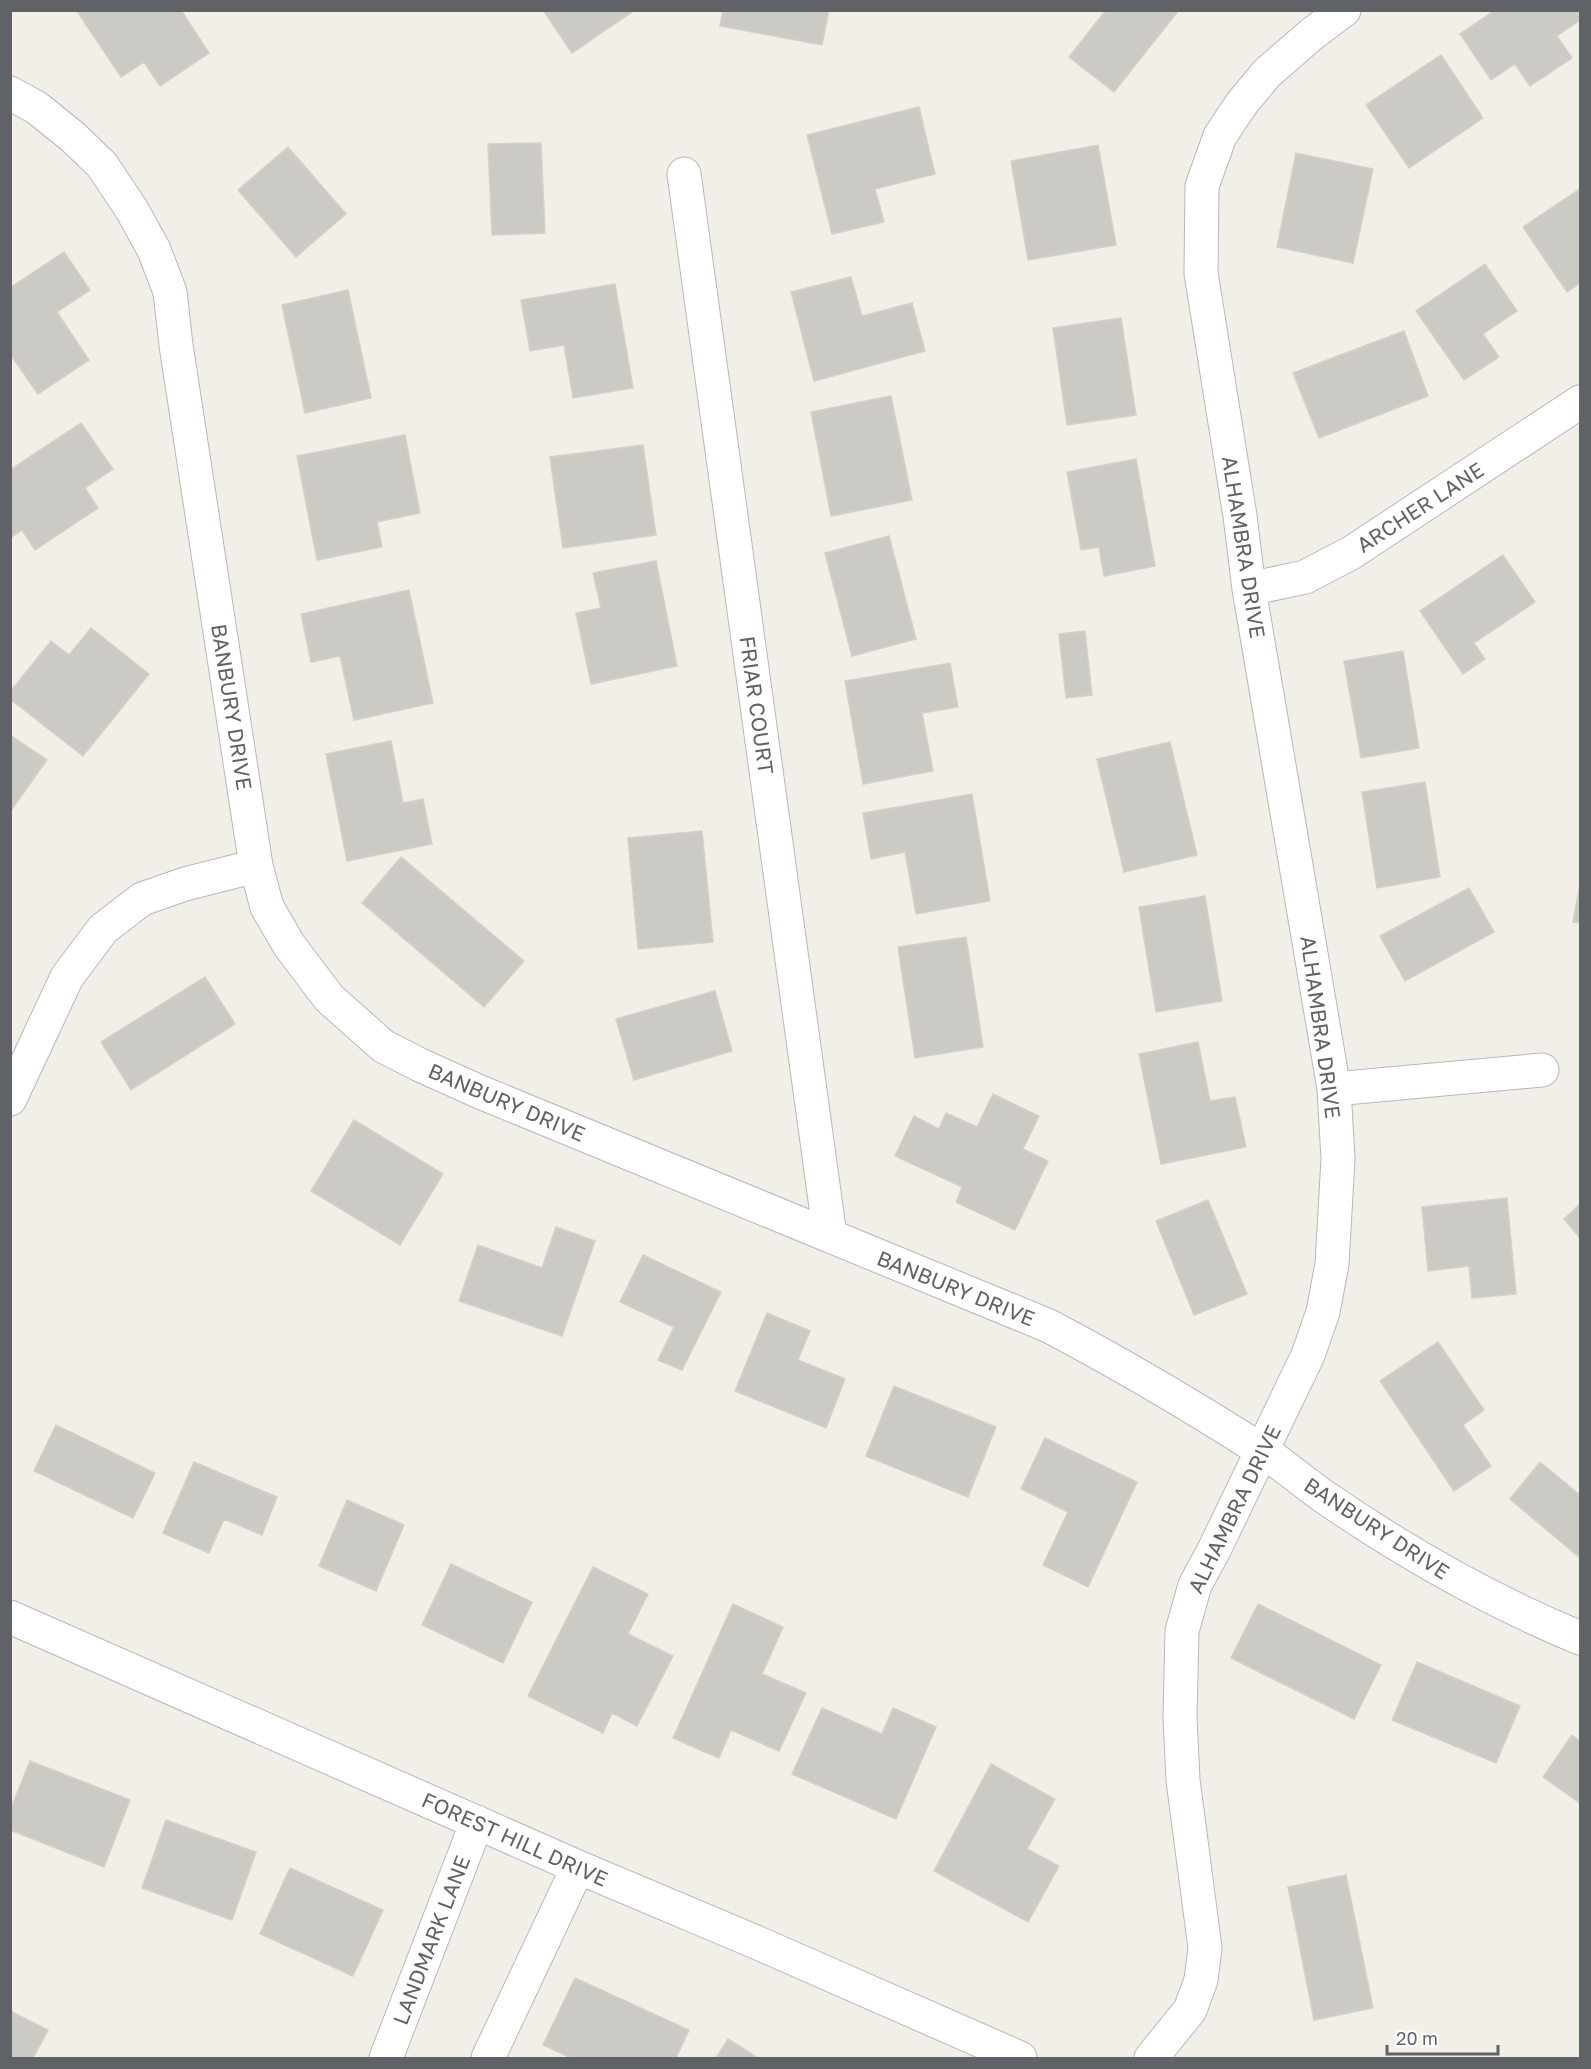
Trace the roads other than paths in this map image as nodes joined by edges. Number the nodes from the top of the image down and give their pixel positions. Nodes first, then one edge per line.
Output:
1 (1344, 10) edge
2 (10, 93) edge
3 (684, 174) dead end
4 (1581, 402) edge
5 (1249, 589) junction
6 (256, 866) junction
7 (1542, 1070) dead end
8 (1334, 1089) junction
9 (10, 1099) edge
10 (830, 1236) junction
11 (1263, 1451) junction
12 (10, 1617) edge
13 (1581, 1638) edge
14 (477, 1822) junction
15 (578, 1867) junction
16 (386, 2058) edge
17 (488, 2058) edge
18 (1020, 2058) edge
19 (1151, 2058) edge

1 - 5 street, ALHAMBRA DRIVE
2 - 6 street, BANBURY DRIVE
3 - 10 street, FRIAR COURT
4 - 5 street, ARCHER LANE
5 - 8 street, ALHAMBRA DRIVE
6 - 9 street
6 - 10 street, BANBURY DRIVE
7 - 8 street
8 - 11 street, ALHAMBRA DRIVE
10 - 11 street, BANBURY DRIVE
11 - 13 street, BANBURY DRIVE
11 - 19 street, ALHAMBRA DRIVE
12 - 14 street, FOREST HILL DRIVE
14 - 15 street, FOREST HILL DRIVE
14 - 16 street, LANDMARK LANE
15 - 17 street
15 - 18 street, FOREST HILL DRIVE

